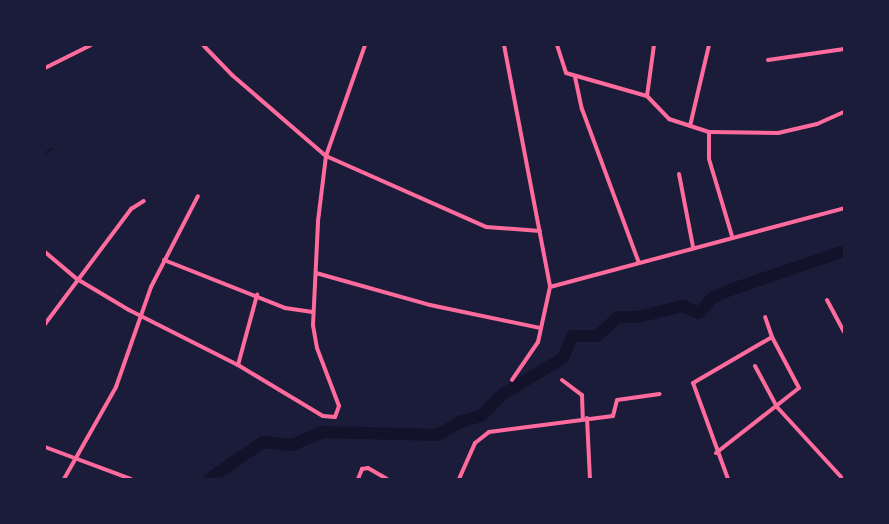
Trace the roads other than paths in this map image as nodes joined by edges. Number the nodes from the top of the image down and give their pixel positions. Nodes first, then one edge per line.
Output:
1 (91, 45) edge
2 (203, 45) edge
3 (365, 45) edge
4 (504, 45) edge
5 (557, 45) edge
6 (654, 45) edge
7 (709, 45) edge
8 (844, 49) edge
9 (768, 60) dead end
10 (45, 68) edge
11 (575, 77) junction
12 (647, 96) junction
13 (844, 112) edge
14 (690, 126) junction
15 (709, 132) junction
16 (326, 156) junction
17 (679, 174) dead end
18 (198, 196) dead end
19 (144, 201) dead end
20 (844, 208) edge
21 (540, 231) junction
22 (732, 236) junction
23 (693, 247) junction
24 (45, 252) edge
25 (164, 260) junction
26 (639, 262) junction
27 (316, 273) junction
28 (77, 279) junction
29 (550, 287) junction
30 (256, 295) junction
31 (827, 300) dead end
32 (313, 312) junction
33 (140, 316) junction
34 (765, 317) dead end
35 (45, 324) edge
36 (540, 328) junction
37 (844, 332) edge
38 (772, 337) junction
39 (238, 365) junction
40 (755, 366) dead end
41 (512, 380) dead end
42 (562, 380) dead end
43 (660, 394) dead end
44 (777, 407) junction
45 (585, 419) junction
46 (45, 447) edge
47 (716, 453) junction
48 (76, 459) junction
49 (64, 479) edge
50 (131, 479) edge
51 (358, 479) edge
52 (387, 479) edge
53 (459, 479) edge
54 (590, 479) edge
55 (728, 479) edge
56 (843, 479) edge

1 - 10 street
2 - 16 street
3 - 16 street
4 - 21 street
5 - 11 street
6 - 12 street
7 - 14 street
8 - 9 street
11 - 12 street
11 - 26 street
12 - 14 street
13 - 15 street
14 - 15 street
15 - 22 street
16 - 21 street
16 - 27 street
17 - 23 street
18 - 25 street
19 - 28 street
20 - 22 street
21 - 29 street
22 - 23 street
23 - 26 street
24 - 28 street
25 - 30 street
25 - 33 street
26 - 29 street
27 - 32 street
27 - 36 street
28 - 33 street
28 - 35 street
29 - 36 street
30 - 32 street
30 - 39 street
31 - 37 street
32 - 39 street
33 - 39 street
33 - 48 street
34 - 38 street
36 - 41 street
38 - 44 street
38 - 47 street
40 - 44 street
42 - 45 street
43 - 45 street
44 - 47 street
44 - 56 street
45 - 53 street
45 - 54 street
46 - 48 street
47 - 55 street
48 - 49 street
48 - 50 street
51 - 52 street

